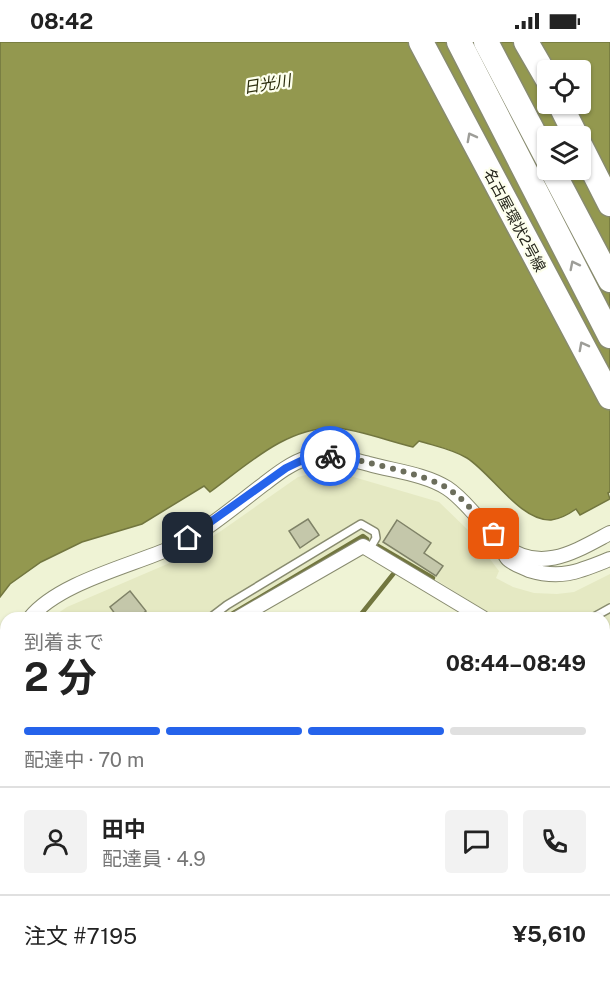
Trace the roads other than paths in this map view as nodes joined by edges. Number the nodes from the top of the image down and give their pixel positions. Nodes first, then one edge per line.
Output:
1 (421, 42) edge
2 (459, 42) edge
3 (486, 42) edge
4 (526, 42) edge
5 (537, 61) edge
6 (537, 139) edge
7 (591, 167) edge
8 (557, 180) edge
9 (610, 204) edge
10 (610, 280) edge
11 (610, 336) edge
12 (610, 398) edge
13 (610, 533) edge
14 (494, 534) junction
15 (369, 549) junction
16 (610, 559) edge
17 (36, 612) edge
18 (218, 612) edge
19 (248, 612) edge
20 (473, 612) edge

12 -> 1 highway, 名古屋環状2号線
11 -> 2 highway
3 - 6 highway
4 - 5 highway
7 - 9 highway
8 - 10 highway
13 - 14 street
14 - 16 street
14 - 17 street
15 - 18 lane
15 - 19 street
15 - 20 street

